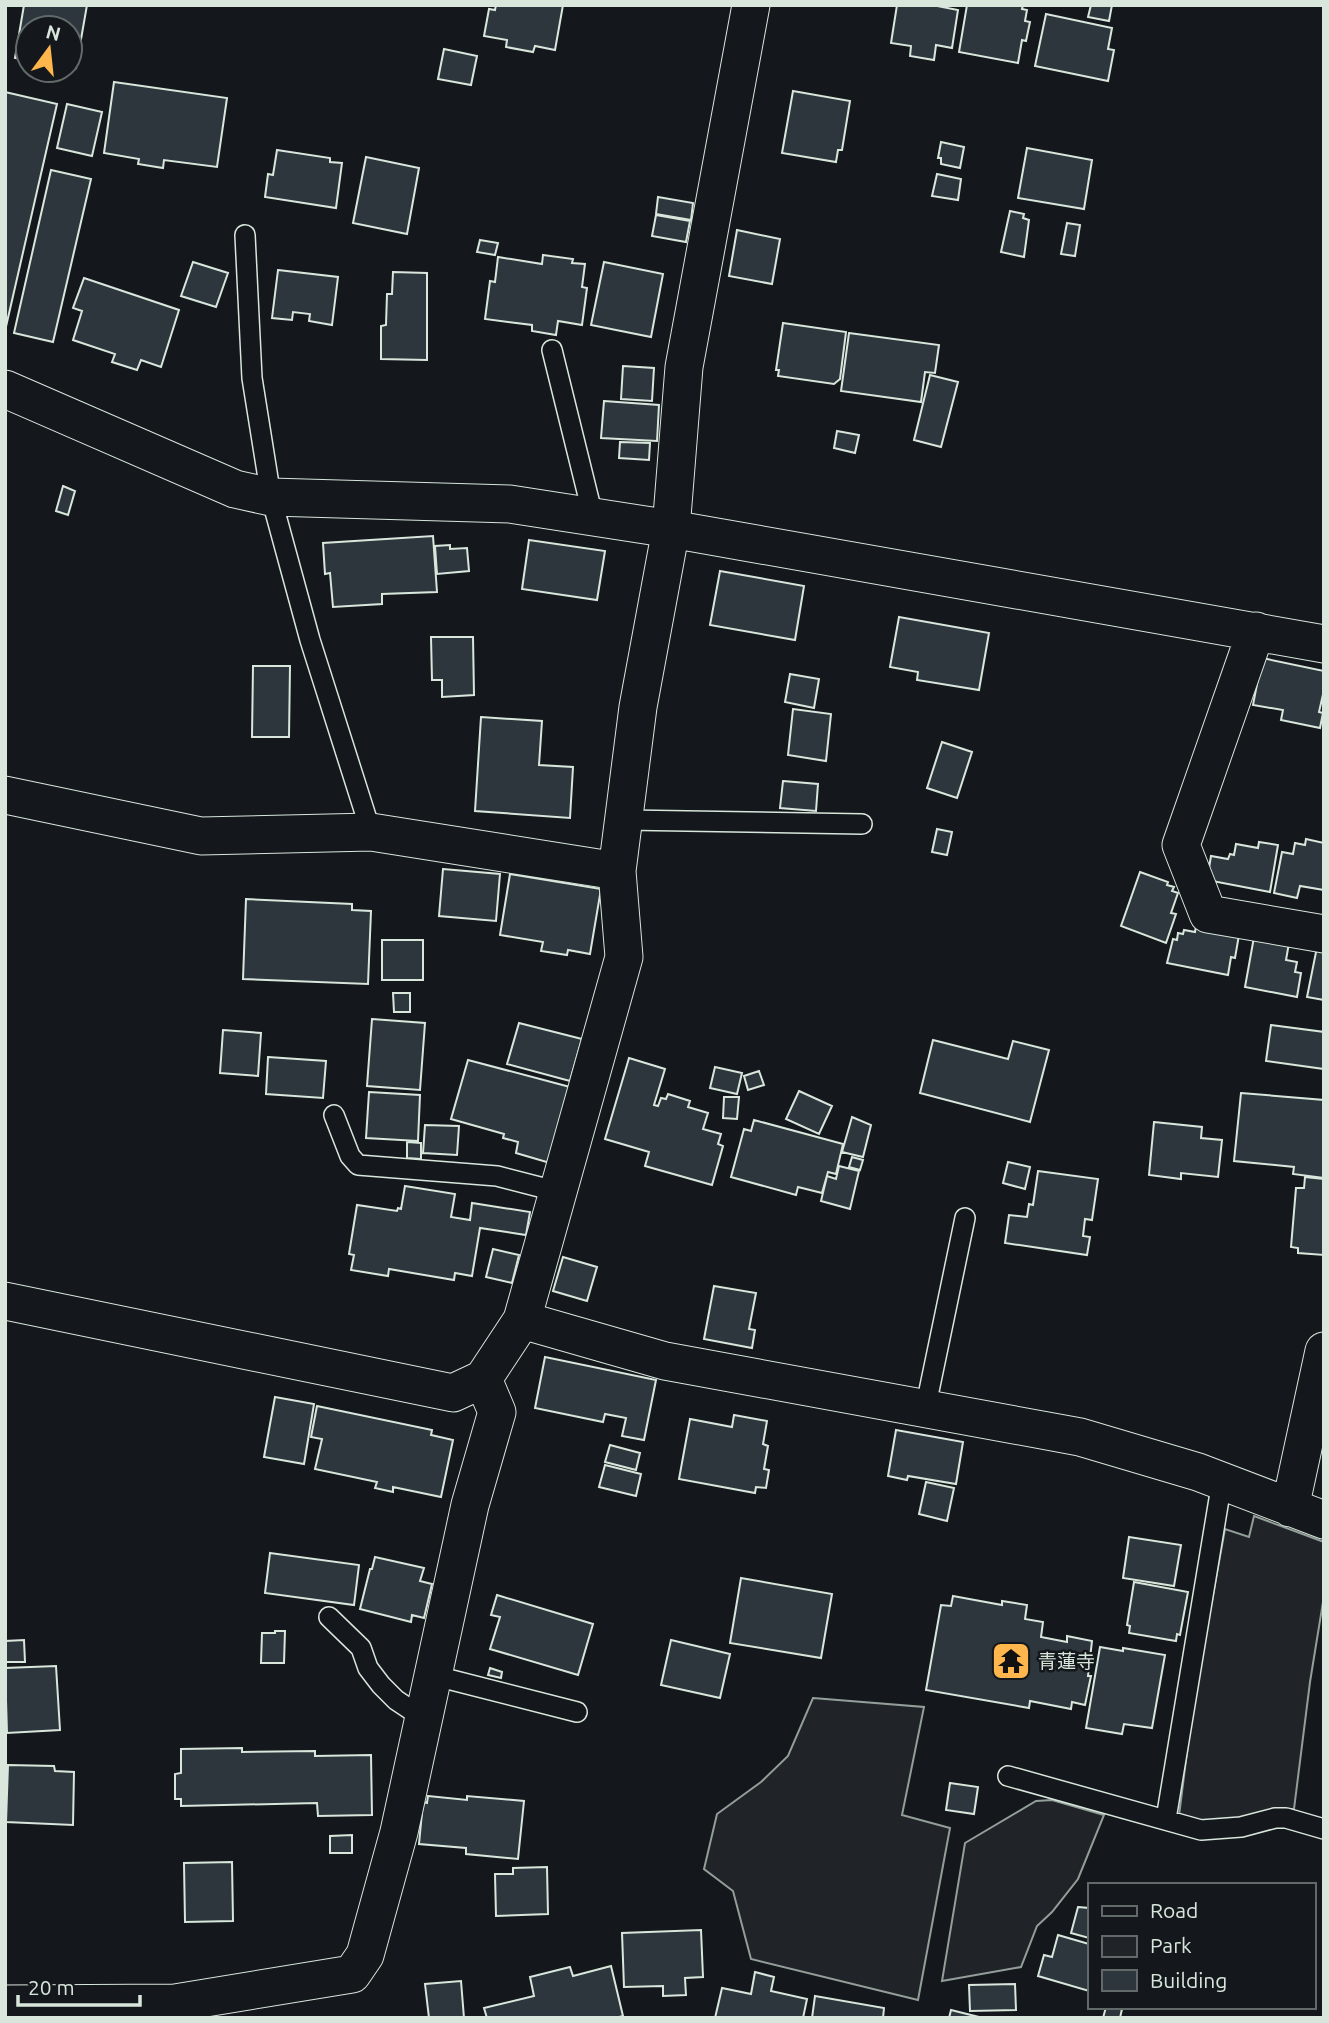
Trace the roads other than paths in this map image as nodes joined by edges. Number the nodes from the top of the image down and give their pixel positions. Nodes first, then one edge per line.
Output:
1 (751, 5) edge
2 (245, 235) dead end
3 (552, 350) dead end
4 (5, 389) edge
5 (271, 497) junction
6 (593, 516) junction
7 (671, 529) junction
8 (1256, 631) junction
9 (1324, 644) edge
10 (5, 795) edge
11 (625, 820) junction
12 (862, 824) dead end
13 (371, 832) junction
14 (617, 871) junction
15 (1324, 934) edge
16 (334, 1115) dead end
17 (558, 1192) junction
18 (965, 1217) dead end
19 (5, 1301) edge
20 (522, 1320) junction
21 (1324, 1352) edge
22 (483, 1379) junction
23 (925, 1410) junction
24 (1223, 1481) junction
25 (1290, 1508) junction
26 (1324, 1520) edge
27 (329, 1617) dead end
28 (432, 1675) junction
29 (577, 1712) dead end
30 (423, 1718) junction
31 (1008, 1776) dead end
32 (1166, 1819) junction
33 (1324, 1829) edge
34 (5, 2004) edge

1 - 7 street
2 - 5 lane
3 - 6 lane
4 - 5 street
5 - 6 street
5 - 13 lane
6 - 7 street
7 - 8 street
7 - 11 street
8 - 9 street
8 - 15 street
10 - 13 street
11 - 12 lane
11 - 14 street
13 - 14 street
14 - 17 street
16 - 17 lane
17 - 20 street
18 - 23 lane
19 - 22 street
20 - 22 street
20 - 23 street
21 - 25 street
22 - 28 street
23 - 24 street
24 - 25 street
24 - 32 lane
25 - 26 street
27 - 30 lane
28 - 29 lane
28 - 30 street
30 - 34 street
31 - 32 lane
32 - 33 lane

